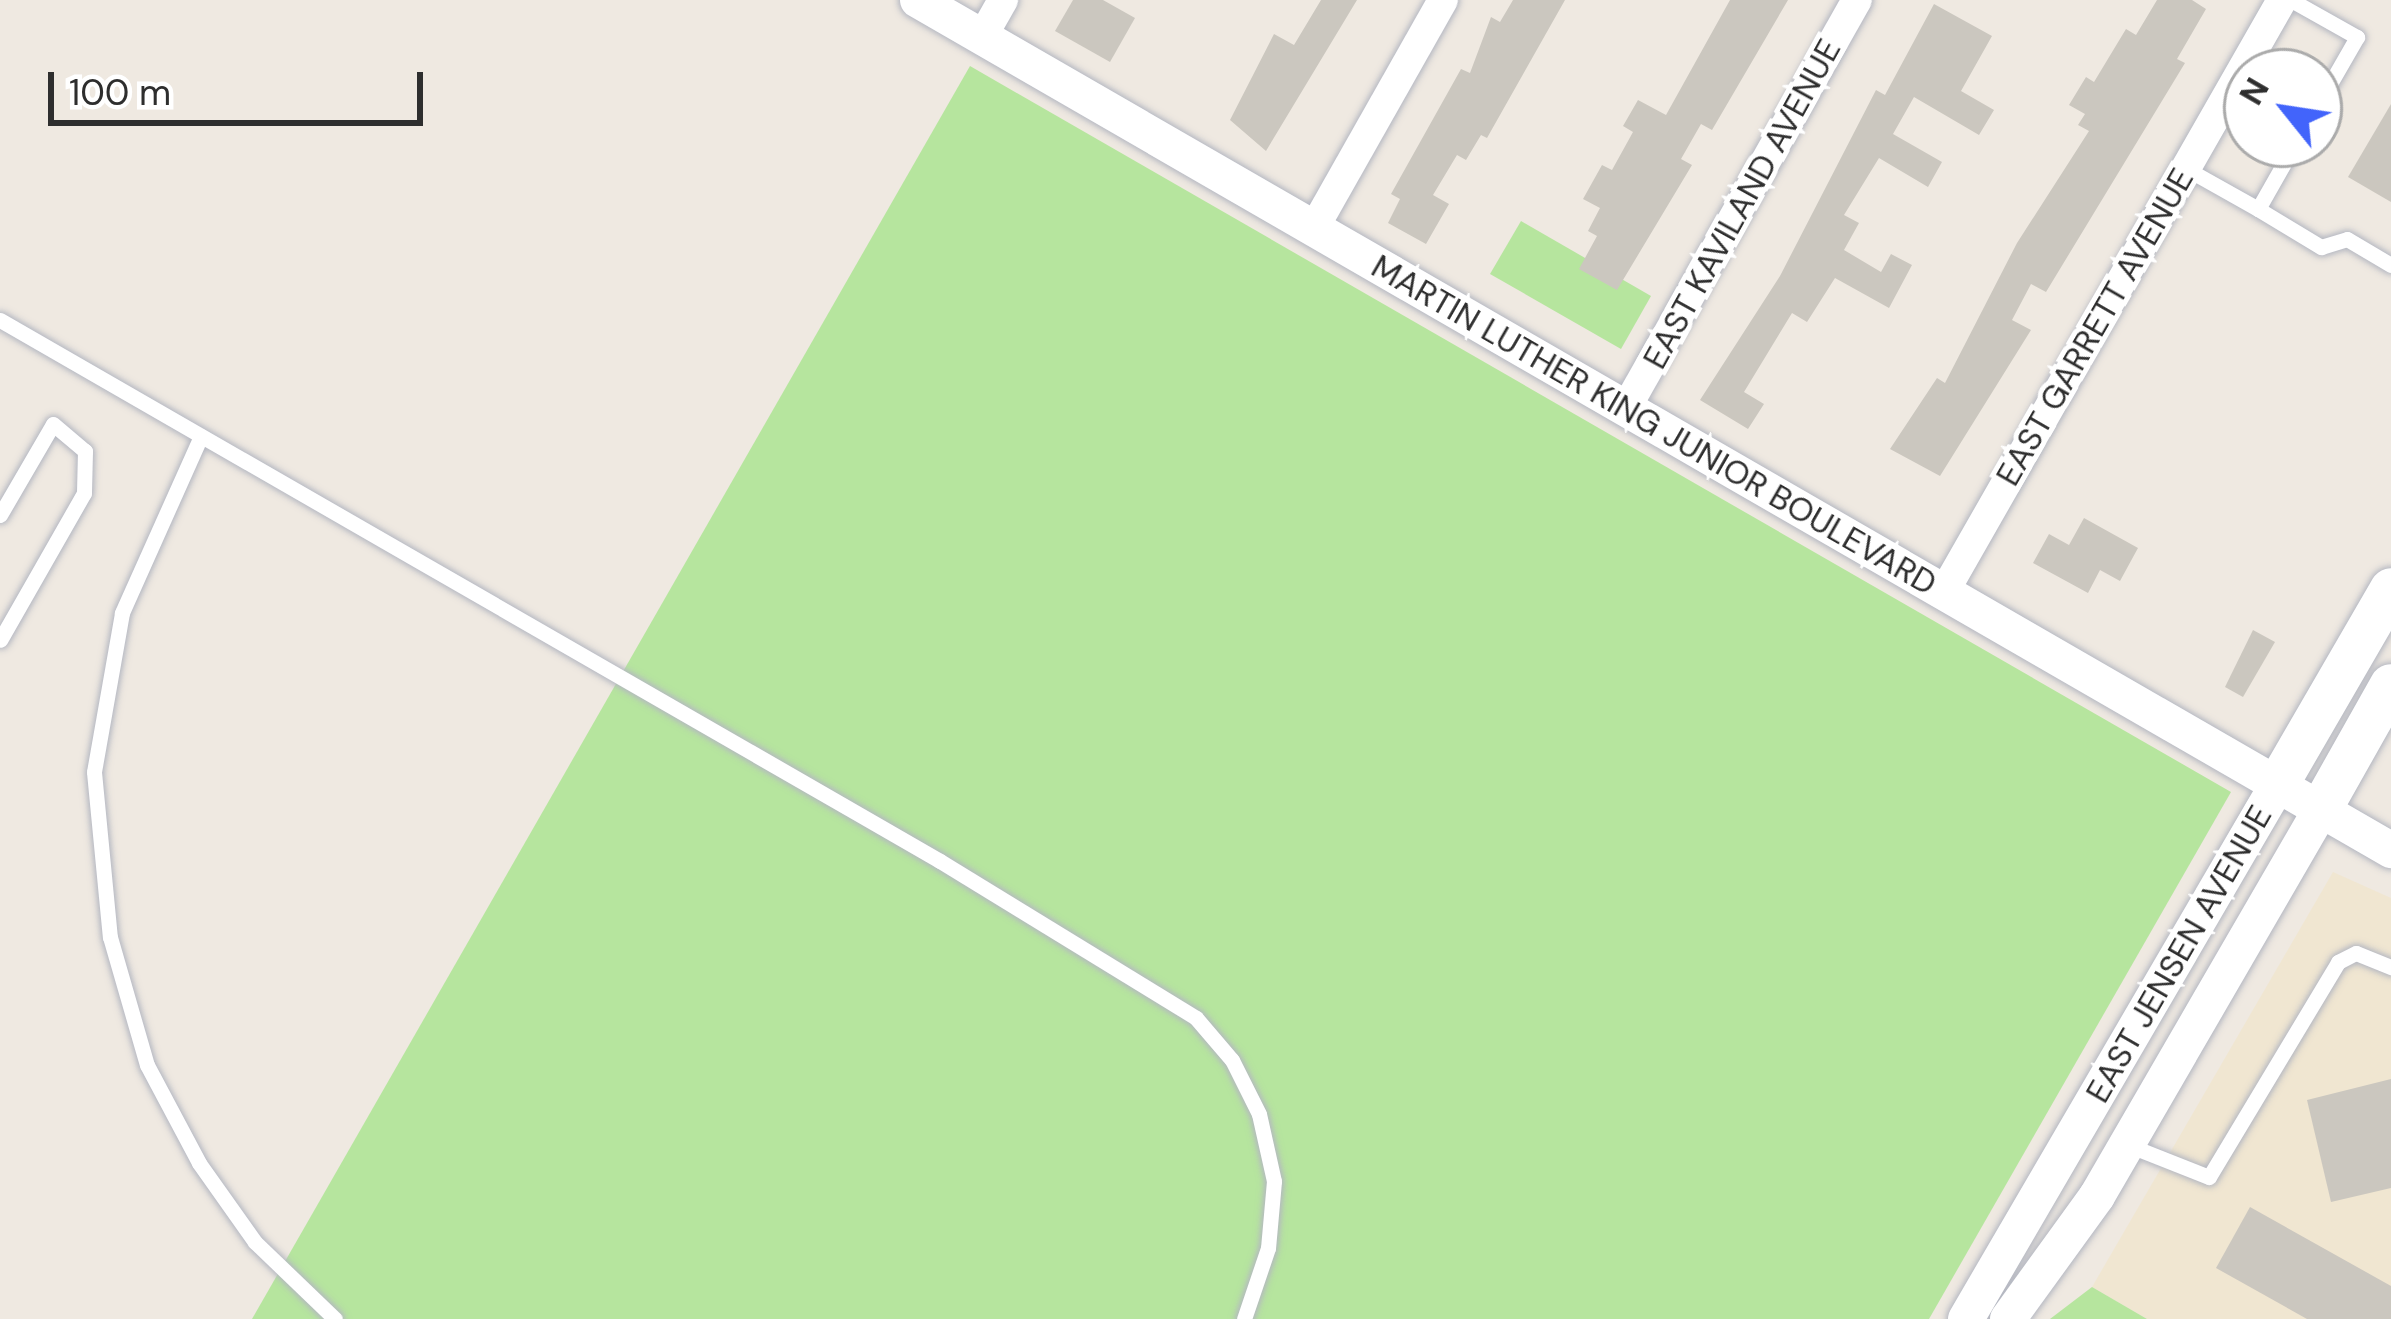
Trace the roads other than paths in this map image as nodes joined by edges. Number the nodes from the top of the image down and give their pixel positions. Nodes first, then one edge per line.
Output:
1 (918, 0) edge
2 (1003, 0) edge
3 (1443, 0) edge
4 (1857, 0) edge
5 (2287, 0) edge
6 (982, 37) junction
7 (2343, 61) edge
8 (2185, 168) junction
9 (2281, 168) edge
10 (2258, 208) junction
11 (1314, 229) junction
12 (2391, 265) edge
13 (0, 320) edge
14 (1626, 408) junction
15 (201, 436) junction
16 (0, 515) edge
17 (2391, 589) edge
18 (1944, 592) junction
19 (0, 640) edge
20 (2391, 685) edge
21 (2278, 784) junction
22 (2321, 809) junction
23 (2391, 850) edge
24 (2391, 967) edge
25 (2128, 1145) junction
26 (334, 1319) edge
27 (1244, 1319) edge
28 (1966, 1319) edge
29 (2008, 1319) edge

1 - 6 street, MARTIN LUTHER KING JUNIOR BOULEVARD
2 - 6 street
3 - 11 street
4 - 14 street, EAST KAVILAND AVENUE
5 - 7 lane
5 - 8 street, EAST GARRETT AVENUE
6 - 11 street, MARTIN LUTHER KING JUNIOR BOULEVARD
8 - 10 lane
8 - 18 street, EAST GARRETT AVENUE
9 - 10 lane
10 - 12 lane
11 - 14 street, MARTIN LUTHER KING JUNIOR BOULEVARD
13 - 15 lane
14 - 18 street, MARTIN LUTHER KING JUNIOR BOULEVARD
15 - 26 lane
15 - 27 lane
16 - 19 lane
17 - 21 main road, EAST JENSEN AVENUE
18 - 21 street, MARTIN LUTHER KING JUNIOR BOULEVARD
20 - 22 main road, EAST JENSEN AVENUE
21 - 22 street, MARTIN LUTHER KING JUNIOR BOULEVARD
21 - 28 street, EAST JENSEN AVENUE
22 - 23 street, MARTIN LUTHER KING JUNIOR BOULEVARD
22 - 25 street, EAST JENSEN AVENUE
24 - 25 lane
25 - 29 street, EAST JENSEN AVENUE

